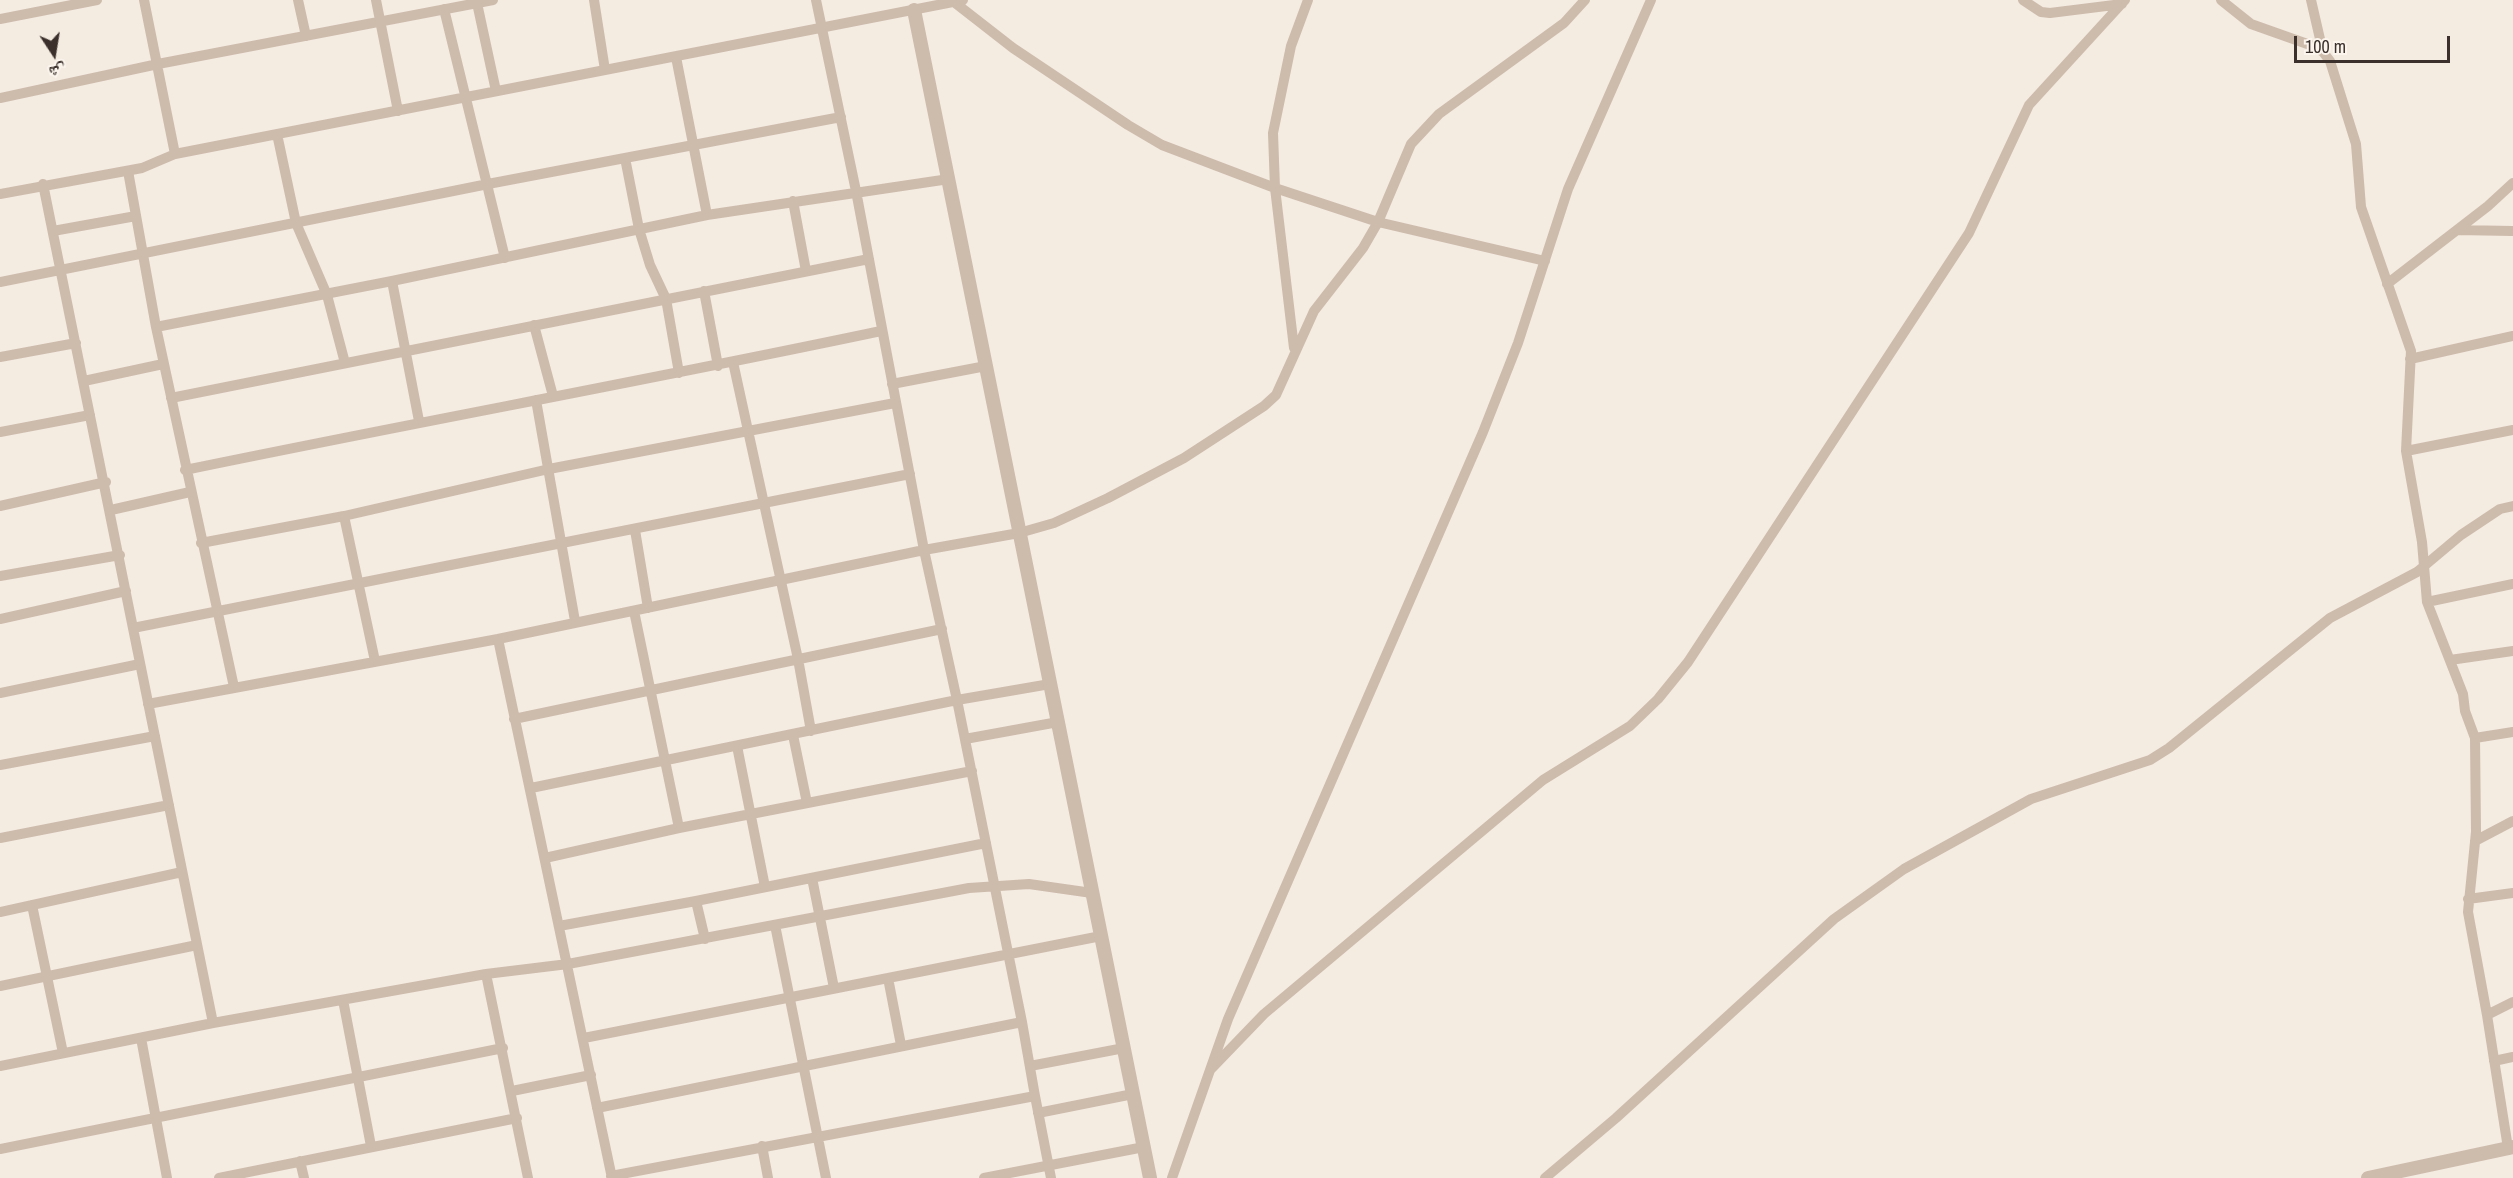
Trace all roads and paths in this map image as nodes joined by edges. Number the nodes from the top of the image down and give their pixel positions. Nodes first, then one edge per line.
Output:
1 (97, 0) edge
2 (144, 0) edge
3 (298, 0) edge
4 (376, 0) edge
5 (493, 0) edge
6 (594, 0) edge
7 (816, 0) edge
8 (1308, 0) edge
9 (1586, 0) edge
10 (1651, 0) edge
11 (2023, 0) edge
12 (2222, 0) edge
13 (2311, 0) edge
14 (958, 1) edge
15 (74, 2) edge
16 (2124, 2) edge
17 (477, 3) junction
18 (913, 5) edge
19 (444, 9) junction
20 (0, 19) edge
21 (380, 22) junction
22 (822, 28) junction
23 (306, 36) junction
24 (2323, 52) junction
25 (676, 57) junction
26 (158, 64) junction
27 (605, 70) junction
28 (496, 91) junction
29 (464, 97) junction
30 (0, 98) edge
31 (399, 111) junction
32 (841, 117) junction
33 (278, 134) junction
34 (693, 144) junction
35 (175, 154) junction
36 (625, 158) junction
37 (128, 171) junction
38 (949, 179) junction
39 (2513, 183) edge
40 (43, 184) junction
41 (488, 184) junction
42 (1275, 188) junction
43 (856, 191) junction
44 (0, 194) edge
45 (793, 201) junction
46 (707, 215) junction
47 (136, 216) junction
48 (1378, 222) junction
49 (296, 223) junction
50 (639, 229) junction
51 (2457, 230) junction
52 (53, 231) junction
53 (2513, 231) edge
54 (143, 253) junction
55 (505, 258) junction
56 (869, 259) junction
57 (1545, 261) junction
58 (61, 270) junction
59 (806, 271) junction
60 (0, 282) edge
61 (392, 282) junction
62 (2387, 284) junction
63 (704, 291) junction
64 (327, 294) junction
65 (666, 299) junction
66 (534, 325) junction
67 (156, 327) junction
68 (881, 331) junction
69 (2513, 336) edge
70 (76, 343) junction
71 (1294, 350) junction
72 (406, 351) junction
73 (0, 357) edge
74 (2410, 359) junction
75 (734, 362) junction
76 (345, 363) junction
77 (163, 364) junction
78 (718, 366) junction
79 (986, 366) junction
80 (679, 374) junction
81 (84, 381) junction
82 (892, 384) junction
83 (553, 396) junction
84 (171, 398) junction
85 (536, 400) junction
86 (895, 403) junction
87 (90, 415) junction
88 (419, 421) junction
89 (749, 430) junction
90 (2513, 430) edge
91 (0, 432) edge
92 (2406, 451) junction
93 (549, 469) junction
94 (185, 470) junction
95 (910, 474) junction
96 (106, 482) junction
97 (190, 492) junction
98 (765, 504) junction
99 (0, 506) edge
100 (2513, 506) edge
101 (111, 510) junction
102 (344, 516) junction
103 (635, 530) junction
104 (1019, 533) junction
105 (201, 543) junction
106 (561, 544) junction
107 (924, 550) junction
108 (120, 555) junction
109 (2422, 567) junction
110 (0, 576) edge
111 (782, 580) junction
112 (359, 582) junction
113 (2513, 584) edge
114 (126, 591) junction
115 (2427, 602) junction
116 (648, 608) junction
117 (217, 611) junction
118 (634, 611) junction
119 (0, 619) edge
120 (575, 621) junction
121 (133, 628) junction
122 (942, 630) junction
123 (498, 639) junction
124 (2513, 651) edge
125 (798, 658) junction
126 (2450, 660) junction
127 (375, 661) junction
128 (140, 664) junction
129 (1050, 684) junction
130 (234, 687) junction
131 (651, 689) junction
132 (0, 693) edge
133 (957, 700) junction
134 (148, 704) junction
135 (514, 718) junction
136 (1058, 722) junction
137 (811, 731) junction
138 (2513, 732) edge
139 (793, 735) junction
140 (154, 736) junction
141 (2475, 738) junction
142 (965, 739) junction
143 (737, 746) junction
144 (666, 760) junction
145 (0, 765) edge
146 (972, 771) junction
147 (531, 788) junction
148 (807, 803) junction
149 (169, 806) junction
150 (751, 814) junction
151 (2513, 821) edge
152 (680, 828) junction
153 (0, 838) edge
154 (2475, 841) junction
155 (986, 843) junction
156 (545, 858) junction
157 (182, 872) junction
158 (812, 878) junction
159 (994, 884) junction
160 (765, 887) junction
161 (1092, 893) junction
162 (2513, 893) edge
163 (2468, 899) junction
164 (696, 901) junction
165 (32, 905) junction
166 (0, 912) edge
167 (819, 916) junction
168 (775, 925) junction
169 (559, 926) junction
170 (1101, 936) junction
171 (705, 939) junction
172 (197, 945) junction
173 (1008, 955) junction
174 (568, 964) junction
175 (486, 974) junction
176 (46, 976) junction
177 (888, 978) junction
178 (0, 986) edge
179 (834, 988) junction
180 (790, 998) junction
181 (343, 1000) junction
182 (2513, 1002) edge
183 (2487, 1015) junction
184 (1022, 1022) junction
185 (213, 1023) junction
186 (141, 1038) junction
187 (584, 1038) junction
188 (901, 1045) junction
189 (503, 1048) junction
190 (1124, 1048) junction
191 (63, 1053) junction
192 (2513, 1057) edge
193 (2494, 1061) junction
194 (804, 1065) junction
195 (0, 1066) edge
196 (1030, 1066) junction
197 (1211, 1069) junction
198 (591, 1075) junction
199 (358, 1077) junction
200 (512, 1091) junction
201 (1133, 1094) junction
202 (1035, 1096) junction
203 (597, 1108) junction
204 (1038, 1113) junction
205 (156, 1117) junction
206 (517, 1118) junction
207 (818, 1136) junction
208 (371, 1146) junction
209 (762, 1146) junction
210 (1144, 1146) junction
211 (2511, 1148) edge
212 (0, 1149) edge
213 (300, 1161) junction
214 (1048, 1165) junction
215 (612, 1177) edge
216 (167, 1178) edge
217 (219, 1178) edge
218 (304, 1178) edge
219 (528, 1178) edge
220 (768, 1178) edge
221 (826, 1178) edge
222 (984, 1178) edge
223 (1051, 1178) edge
224 (1150, 1178) edge
225 (1172, 1178) edge
226 (1545, 1178) edge
227 (2368, 1178) edge

1 - 15 street
2 - 26 street
3 - 23 street
4 - 21 street
5 - 17 street
6 - 27 street
7 - 22 street
8 - 42 street
9 - 48 street
10 - 57 street
11 - 16 street
12 - 24 street
13 - 24 street
14 - 18 street
14 - 42 street
15 - 20 street
16 - 197 street
17 - 19 street
17 - 28 street
18 - 22 street
18 - 38 street
19 - 21 street
19 - 29 street
21 - 23 street
21 - 31 street
22 - 25 street
22 - 32 street
23 - 26 street
24 - 62 street
25 - 27 street
25 - 34 street
26 - 30 street
26 - 35 street
27 - 28 street
28 - 29 street
29 - 31 street
29 - 41 street
31 - 33 street
32 - 34 street
32 - 43 street
33 - 35 street
33 - 49 street
34 - 36 street
34 - 46 street
35 - 37 street
36 - 41 street
36 - 50 street
37 - 40 street
37 - 47 street
38 - 43 street
38 - 79 street
39 - 51 street
40 - 44 street
40 - 52 street
41 - 49 street
41 - 55 street
42 - 48 street
42 - 71 street
43 - 45 street
43 - 56 street
45 - 46 street
45 - 59 street
46 - 50 street
47 - 52 street
47 - 54 street
48 - 57 street
48 - 71 street
49 - 54 street
49 - 64 street
50 - 55 street
50 - 65 street
51 - 53 street
51 - 62 street
52 - 58 street
54 - 58 street
54 - 67 street
55 - 61 street
56 - 59 street
56 - 68 street
57 - 197 street
58 - 60 street
58 - 70 street
59 - 63 street
61 - 64 street
61 - 72 street
62 - 74 street
63 - 65 street
63 - 78 street
64 - 67 street
64 - 76 street
65 - 66 street
65 - 80 street
66 - 72 street
66 - 83 street
67 - 77 street
68 - 75 street
68 - 82 street
69 - 74 street
70 - 73 street
70 - 81 street
71 - 104 street
72 - 76 street
72 - 88 street
74 - 92 street
75 - 78 street
75 - 89 street
76 - 84 street
77 - 81 street
77 - 84 street
78 - 80 street
79 - 82 street
79 - 104 street
80 - 83 street
81 - 87 street
82 - 86 street
83 - 85 street
84 - 94 street
85 - 88 street
85 - 93 street
86 - 89 street
86 - 95 street
87 - 91 street
87 - 96 street
88 - 94 street
89 - 93 street
89 - 98 street
90 - 92 street
92 - 109 street
93 - 102 street
93 - 106 street
94 - 97 street
95 - 98 street
95 - 107 street
96 - 99 street
96 - 101 street
97 - 101 street
97 - 105 street
98 - 103 street
98 - 111 street
100 - 109 street
101 - 108 street
102 - 105 street
102 - 112 street
103 - 106 street
103 - 116 street
104 - 107 street
104 - 129 street
105 - 117 street
106 - 112 street
106 - 120 street
107 - 111 street
107 - 122 street
108 - 110 street
108 - 114 street
109 - 115 street
109 - 226 street
111 - 116 street
111 - 125 street
112 - 117 street
112 - 127 street
113 - 115 street
114 - 119 street
114 - 121 street
115 - 126 street
116 - 118 street
117 - 121 street
117 - 130 street
118 - 120 street
118 - 131 street
120 - 123 street
121 - 128 street
122 - 125 street
122 - 133 street
123 - 127 street
123 - 135 street
124 - 126 street
125 - 131 street
125 - 137 street
126 - 141 street
127 - 130 street
128 - 132 street
128 - 134 street
129 - 133 street
129 - 136 street
130 - 134 street
131 - 135 street
131 - 144 street
133 - 137 street
133 - 142 street
134 - 140 street
135 - 147 street
136 - 142 street
136 - 161 street
137 - 139 street
138 - 141 street
139 - 143 street
139 - 148 street
140 - 145 street
140 - 149 street
141 - 154 street
142 - 146 street
143 - 144 street
143 - 150 street
144 - 147 street
144 - 152 street
146 - 148 street
146 - 155 street
147 - 156 street
148 - 150 street
149 - 153 street
149 - 157 street
150 - 152 street
150 - 160 street
151 - 154 street
152 - 156 street
154 - 163 street
155 - 158 street
155 - 159 street
156 - 169 street
157 - 165 street
157 - 172 street
158 - 160 street
158 - 167 street
159 - 161 street
159 - 167 street
159 - 173 street
160 - 164 street
161 - 170 street
162 - 163 street
163 - 183 street
164 - 169 street
164 - 171 street
165 - 166 street
165 - 176 street
167 - 168 street
167 - 179 street
168 - 171 street
168 - 180 street
169 - 174 street
170 - 173 street
170 - 190 street
171 - 174 street
172 - 176 street
172 - 185 street
173 - 177 street
173 - 184 street
174 - 175 street
174 - 187 street
175 - 181 street
175 - 189 street
176 - 178 street
176 - 191 street
177 - 179 street
177 - 188 street
179 - 180 street
180 - 187 street
180 - 194 street
181 - 185 street
181 - 199 street
182 - 183 street
183 - 193 street
184 - 188 street
184 - 196 street
185 - 186 street
186 - 191 street
186 - 205 street
187 - 198 street
188 - 194 street
189 - 199 street
189 - 200 street
190 - 196 street
190 - 201 street
191 - 195 street
192 - 193 street
193 - 211 street
194 - 203 street
194 - 207 street
196 - 202 street
197 - 225 street
198 - 200 street
198 - 203 street
199 - 205 street
199 - 208 street
200 - 206 street
201 - 204 street
201 - 210 street
202 - 204 street
202 - 207 street
203 - 215 street
204 - 214 street
205 - 212 street
205 - 216 street
206 - 208 street
206 - 219 street
207 - 209 street
207 - 221 street
208 - 213 street
209 - 215 street
209 - 220 street
210 - 214 street
210 - 224 street
211 - 227 street
213 - 217 street
213 - 218 street
214 - 222 street
214 - 223 street

